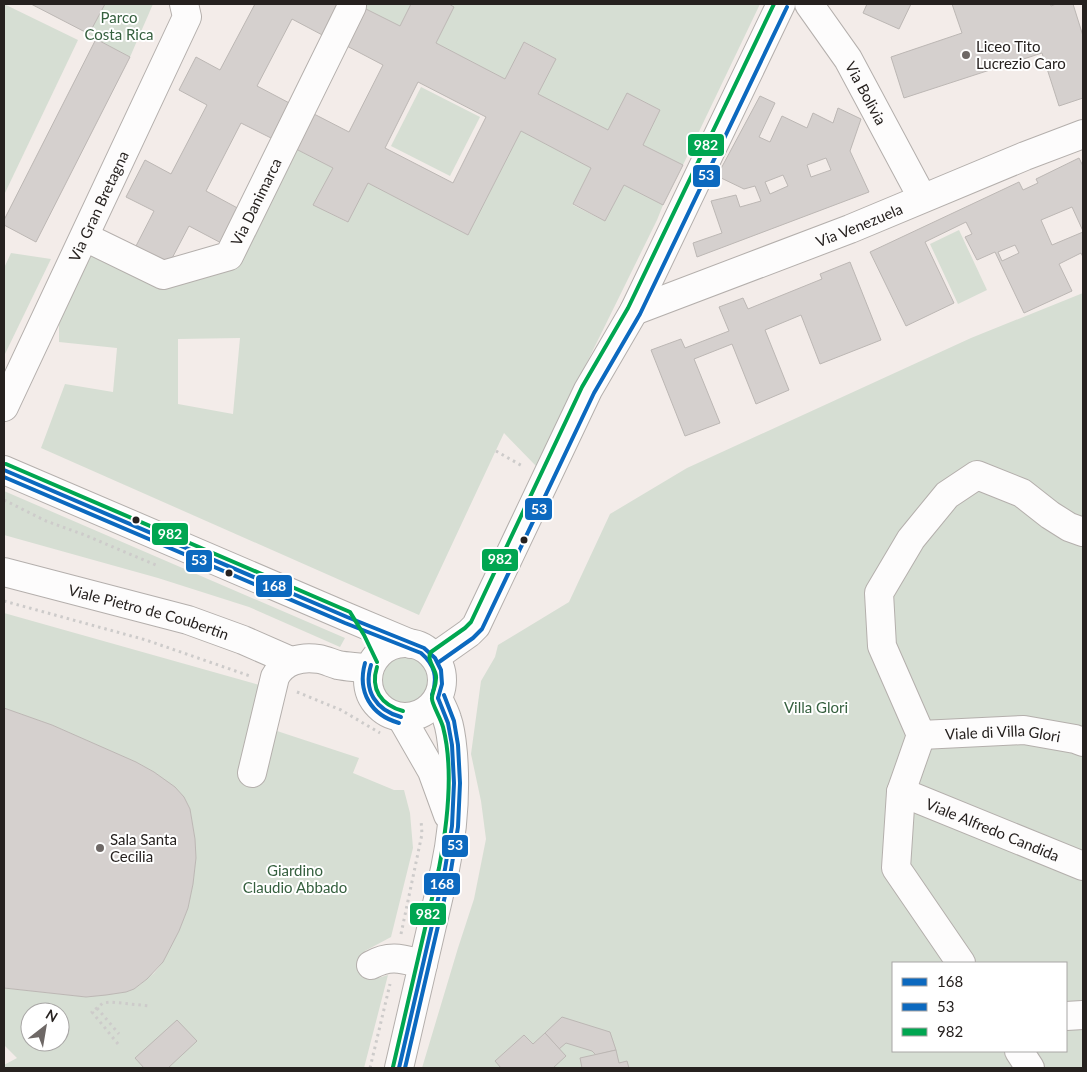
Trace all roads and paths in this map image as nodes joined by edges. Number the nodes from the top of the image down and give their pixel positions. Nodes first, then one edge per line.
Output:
1 (184, 4) edge
2 (781, 4) edge
3 (809, 4) edge
4 (352, 6) dead end
5 (1083, 134) edge
6 (917, 188) dead end
7 (84, 237) junction
8 (634, 311) junction
9 (4, 408) edge
10 (496, 451) dead end
11 (526, 468) dead end
12 (4, 470) edge
13 (1083, 532) edge
14 (4, 572) edge
15 (4, 601) edge
16 (347, 618) junction
17 (411, 644) junction
18 (435, 657) junction
19 (291, 661) junction
20 (370, 667) junction
21 (273, 684) junction
22 (438, 698) junction
23 (394, 727) junction
24 (921, 735) junction
25 (1083, 742) edge
26 (252, 773) dead end
27 (902, 792) junction
28 (421, 819) dead end
29 (452, 826) junction
30 (1083, 866) edge
31 (384, 961) junction
32 (960, 962) edge
33 (423, 964) junction
34 (150, 1006) dead end
35 (97, 1008) junction
36 (1083, 1015) edge
37 (1067, 1016) edge
38 (118, 1034) dead end
39 (118, 1044) dead end
40 (1020, 1052) edge
41 (370, 1068) edge
42 (399, 1068) edge
43 (1030, 1068) edge

1 - 7 street, Via Gran Bretagna
2 - 8 street
3 - 6 street, Via Bolivia
4 - 7 street, Via Danimarca
5 - 8 street, Via Venezuela
7 - 9 street, Via Gran Bretagna
8 - 18 street
10 - 11 path
12 - 16 street
13 - 24 street
14 - 19 street, Viale Pietro de Coubertin
15 - 21 path
16 - 17 street
16 - 20 street
17 - 18 street
17 - 20 street
18 - 22 street
19 - 20 street
19 - 21 street
20 - 23 street
21 - 23 path
21 - 26 street
22 - 23 street
22 - 29 street
23 - 29 street
24 - 25 street, Viale di Villa Glori
24 - 27 street
27 - 30 street, Viale Alfredo Candida
27 - 32 street
28 - 31 path
29 - 33 street
31 - 33 street
31 - 41 path
33 - 42 street
34 - 35 path
35 - 38 path
35 - 39 path
36 - 37 street
40 - 43 street

